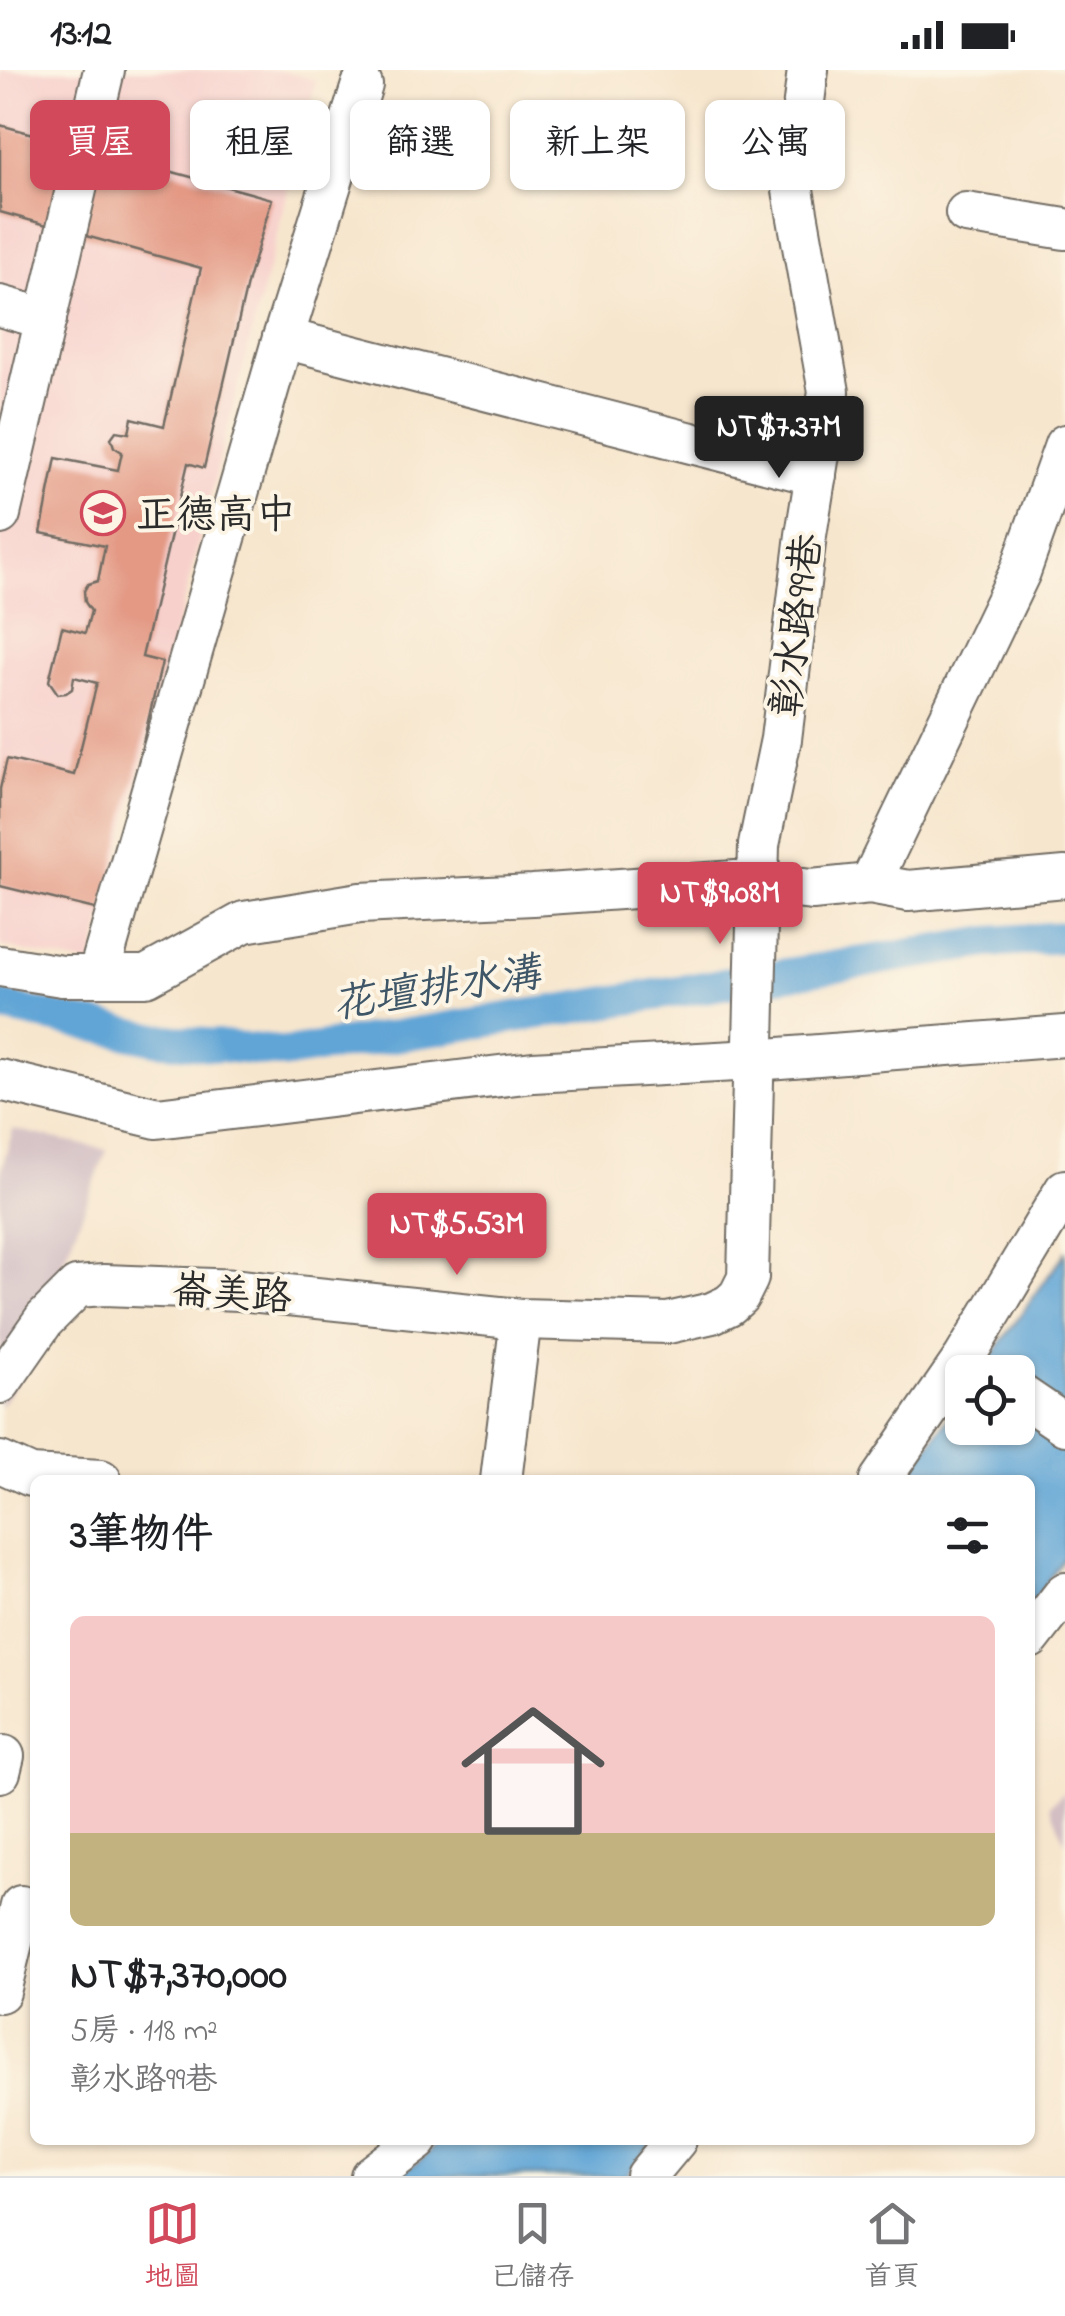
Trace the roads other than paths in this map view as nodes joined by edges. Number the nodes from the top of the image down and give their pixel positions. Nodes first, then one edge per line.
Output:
1 (104, 70) edge
2 (808, 70) edge
3 (362, 85) dead end
4 (966, 213) dead end
5 (1065, 229) edge
6 (0, 306) edge
7 (46, 320) junction
8 (282, 338) junction
9 (1065, 445) edge
10 (816, 475) junction
11 (0, 514) edge
12 (1065, 877) edge
13 (870, 884) junction
14 (758, 893) junction
15 (0, 966) edge
16 (98, 976) junction
17 (754, 993) joint
18 (1065, 1036) edge
19 (754, 1060) junction
20 (0, 1080) edge
21 (1065, 1190) edge
22 (521, 1320) junction
23 (982, 1355) edge
24 (0, 1384) edge
25 (945, 1404) edge
26 (1035, 1404) edge
27 (1065, 1425) edge
28 (0, 1462) edge
29 (30, 1475) edge
30 (502, 1475) edge
31 (884, 1475) edge
32 (1065, 1593) edge
33 (1035, 1632) edge
34 (19, 1906) edge
35 (0, 1992) edge
36 (412, 2145) edge
37 (672, 2145) edge
38 (372, 2176) edge
39 (646, 2176) edge

1 - 7 street
2 - 10 street, 彰水路99巷
3 - 8 street
4 - 5 street
6 - 7 street
7 - 11 street
8 - 10 street
8 - 16 street
9 - 13 street
10 - 14 street, 彰水路99巷
12 - 13 street
13 - 14 street
14 - 16 street
14 - 17 street, 彰水路99巷
15 - 16 street
17 - 19 street, 崙美路
18 - 19 street
19 - 20 street
19 - 22 street, 崙美路
21 - 23 street
22 - 24 street, 崙美路
22 - 30 street
25 - 31 street
26 - 27 street
28 - 29 street
32 - 33 street
34 - 35 street
36 - 38 street
37 - 39 street

